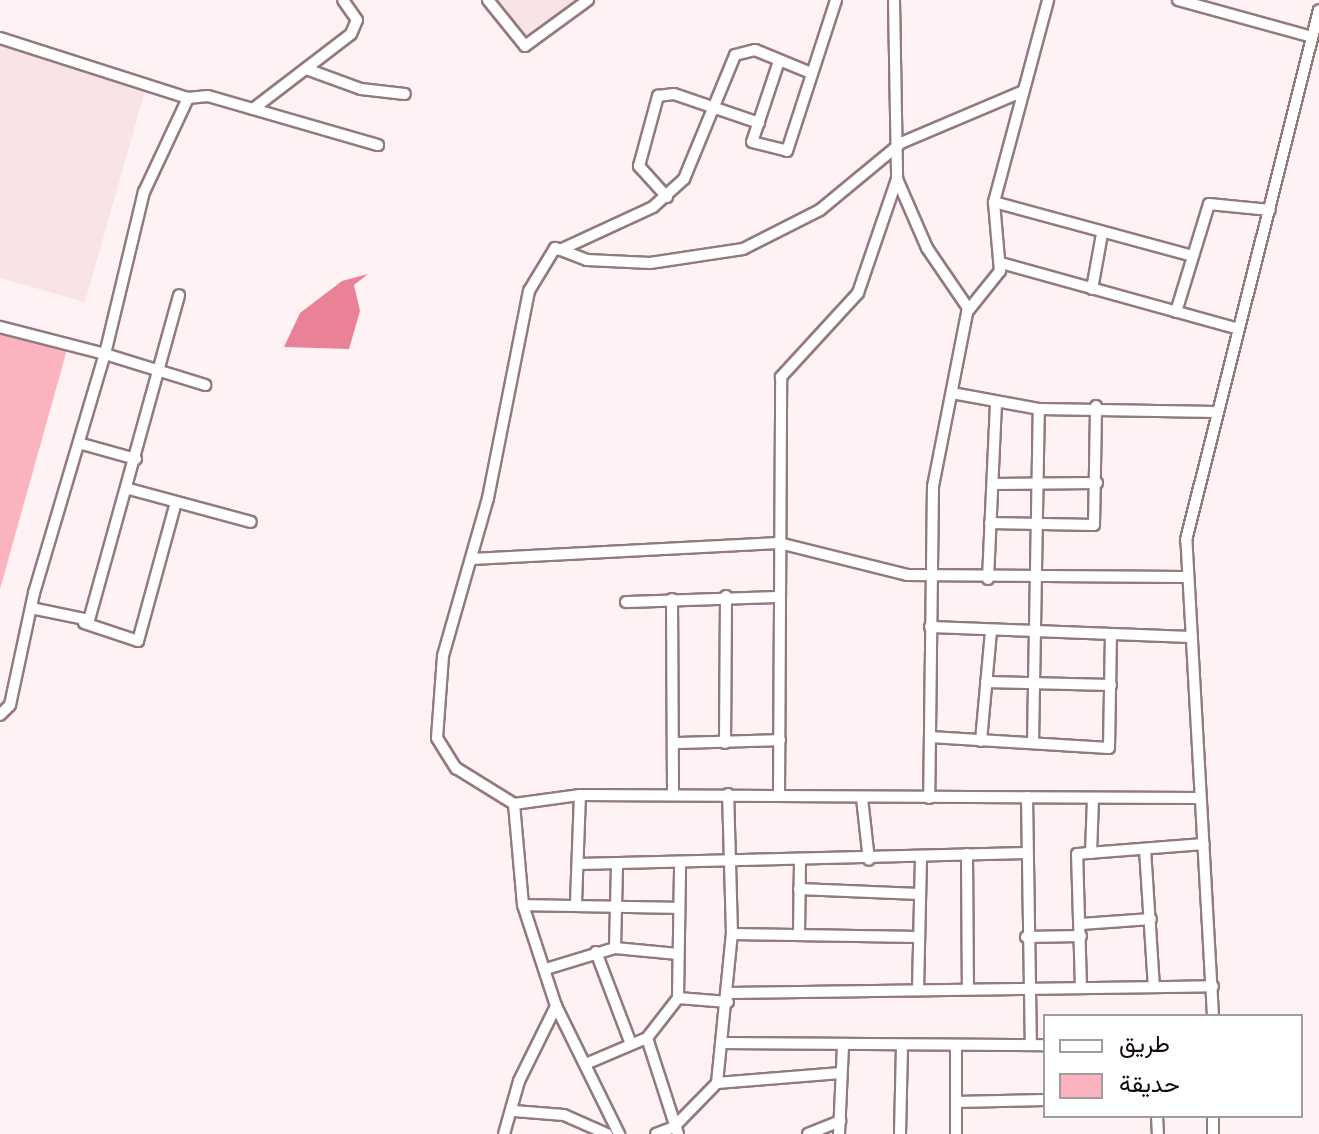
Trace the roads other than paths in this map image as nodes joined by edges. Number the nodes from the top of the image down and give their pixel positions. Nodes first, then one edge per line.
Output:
1 (343, 0) edge
2 (488, 0) edge
3 (588, 0) edge
4 (836, 0) edge
5 (894, 0) edge
6 (1048, 0) edge
7 (1178, 0) edge
8 (1319, 10) edge
9 (1312, 37) junction
10 (0, 38) edge
11 (779, 61) junction
12 (309, 70) junction
13 (811, 73) junction
14 (1021, 92) junction
15 (405, 94) dead end
16 (188, 98) junction
17 (253, 109) junction
18 (711, 109) junction
19 (759, 123) junction
20 (901, 143) junction
21 (378, 145) dead end
22 (897, 179) junction
23 (667, 197) junction
24 (994, 202) junction
25 (1270, 210) junction
26 (1102, 234) junction
27 (560, 250) junction
28 (1193, 256) junction
29 (1001, 263) junction
30 (1092, 289) junction
31 (179, 295) dead end
32 (967, 312) junction
33 (1176, 312) junction
34 (0, 327) edge
35 (1236, 328) junction
36 (105, 354) junction
37 (161, 369) junction
38 (205, 385) dead end
39 (952, 393) junction
40 (996, 406) junction
41 (1096, 406) junction
42 (1039, 409) junction
43 (1216, 412) junction
44 (82, 444) junction
45 (136, 459) junction
46 (1038, 483) junction
47 (1097, 483) junction
48 (993, 484) junction
49 (129, 489) junction
50 (175, 506) junction
51 (251, 522) dead end
52 (990, 523) junction
53 (1040, 524) junction
54 (779, 543) junction
55 (472, 559) junction
56 (929, 575) junction
57 (1184, 577) junction
58 (988, 579) junction
59 (1039, 581) junction
60 (726, 596) junction
61 (779, 597) junction
62 (672, 599) junction
63 (626, 602) dead end
64 (31, 608) junction
65 (84, 623) junction
66 (930, 627) junction
67 (991, 632) junction
68 (1037, 634) junction
69 (1111, 636) junction
70 (1192, 637) junction
71 (986, 682) junction
72 (1037, 684) junction
73 (1111, 685) junction
74 (0, 715) edge
75 (930, 737) junction
76 (780, 740) junction
77 (981, 741) junction
78 (1033, 742) junction
79 (674, 743) junction
80 (725, 743) junction
81 (728, 794) junction
82 (580, 795) junction
83 (673, 795) junction
84 (779, 795) junction
85 (1027, 797) junction
86 (862, 798) junction
87 (929, 798) junction
88 (1093, 798) junction
89 (1199, 798) junction
90 (514, 804) junction
91 (1204, 844) junction
92 (1145, 849) junction
93 (1027, 853) junction
94 (1091, 853) junction
95 (967, 854) junction
96 (921, 858) junction
97 (869, 860) junction
98 (800, 862) junction
99 (578, 864) junction
100 (617, 864) junction
101 (680, 864) junction
102 (729, 865) junction
103 (799, 889) junction
104 (919, 894) junction
105 (576, 903) junction
106 (615, 904) junction
107 (523, 905) junction
108 (679, 908) junction
109 (1151, 919) junction
110 (1081, 924) junction
111 (732, 934) junction
112 (799, 934) junction
113 (1081, 936) junction
114 (919, 937) junction
115 (1026, 937) junction
116 (615, 948) junction
117 (596, 952) junction
118 (678, 954) junction
119 (546, 969) junction
120 (1213, 986) junction
121 (1027, 987) junction
122 (1081, 987) junction
123 (1154, 987) junction
124 (968, 989) junction
125 (918, 990) junction
126 (678, 998) junction
127 (728, 998) junction
128 (556, 1006) junction
129 (1213, 1014) edge
130 (647, 1038) junction
131 (725, 1043) junction
132 (631, 1044) junction
133 (843, 1045) junction
134 (1031, 1045) junction
135 (1043, 1045) edge
136 (956, 1047) junction
137 (902, 1049) junction
138 (588, 1063) junction
139 (841, 1073) junction
140 (717, 1083) junction
141 (1043, 1100) edge
142 (956, 1102) junction
143 (514, 1111) junction
144 (840, 1121) junction
145 (676, 1131) edge
146 (504, 1134) edge
147 (607, 1134) edge
148 (619, 1134) edge
149 (656, 1134) edge
150 (808, 1134) edge
151 (839, 1134) edge
152 (900, 1134) edge
153 (956, 1134) edge

1 - 12 street
2 - 3 street
4 - 13 street
5 - 20 street
6 - 14 street
7 - 9 street
8 - 9 street
9 - 25 street
10 - 16 street
11 - 13 street
11 - 18 street
11 - 19 street
12 - 15 street
12 - 17 street
13 - 19 street
14 - 20 street
14 - 24 street
16 - 17 street
16 - 36 street
17 - 21 street
18 - 19 street
18 - 23 street
18 - 23 street
20 - 22 street
20 - 27 street
22 - 32 street
22 - 54 street
23 - 27 street
24 - 26 street
24 - 29 street
25 - 28 street
25 - 35 street
26 - 28 street
26 - 30 street
27 - 55 street
28 - 33 street
29 - 30 street
29 - 32 street
30 - 33 street
31 - 37 street
32 - 39 street
33 - 35 street
34 - 36 street
35 - 43 street
36 - 37 street
36 - 44 street
37 - 38 street
37 - 45 street
39 - 40 street
39 - 56 street
40 - 42 street
40 - 48 street
41 - 42 street
41 - 43 street
41 - 47 street
42 - 46 street
43 - 57 street
44 - 45 street
44 - 64 street
45 - 49 street
46 - 47 street
46 - 48 street
46 - 53 street
47 - 53 street
48 - 52 street
49 - 50 street
49 - 65 street
50 - 51 street
50 - 65 street
52 - 53 street
52 - 58 street
53 - 59 street
54 - 55 street
54 - 56 street
54 - 61 street
55 - 90 street
56 - 58 street
56 - 66 street
57 - 59 street
57 - 70 street
58 - 59 street
59 - 68 street
60 - 61 street
60 - 62 street
60 - 80 street
61 - 76 street
62 - 63 street
62 - 79 street
64 - 65 street
64 - 74 street
66 - 67 street
66 - 75 street
67 - 68 street
67 - 71 street
68 - 69 street
68 - 72 street
69 - 70 street
69 - 73 street
70 - 89 street
71 - 72 street
71 - 77 street
72 - 73 street
72 - 78 street
73 - 78 street
75 - 77 street
75 - 87 street
76 - 80 street
76 - 84 street
77 - 78 street
79 - 80 street
79 - 83 street
81 - 83 street
81 - 84 street
81 - 102 street
82 - 83 street
82 - 90 street
82 - 99 street
84 - 86 street
85 - 87 street
85 - 88 street
85 - 93 street
86 - 87 street
86 - 97 street
88 - 89 street
88 - 94 street
89 - 91 street
90 - 107 street
91 - 92 street
91 - 120 street
92 - 94 street
92 - 109 street
93 - 95 street
93 - 115 street
94 - 110 street
95 - 96 street
95 - 124 street
96 - 97 street
96 - 104 street
97 - 98 street
98 - 102 street
98 - 103 street
99 - 100 street
99 - 105 street
100 - 101 street
100 - 106 street
101 - 102 street
101 - 108 street
102 - 111 street
103 - 104 street
103 - 112 street
104 - 114 street
105 - 106 street
105 - 107 street
106 - 108 street
106 - 116 street
107 - 119 street
108 - 118 street
109 - 110 street
109 - 123 street
110 - 113 street
111 - 112 street
111 - 127 street
112 - 114 street
113 - 115 street
113 - 122 street
114 - 125 street
115 - 121 street
116 - 117 street
116 - 118 street
117 - 119 street
117 - 132 street
118 - 126 street
119 - 128 street
120 - 123 street
120 - 129 street
121 - 122 street
121 - 124 street
121 - 134 street
122 - 123 street
124 - 125 street
125 - 127 street
126 - 127 street
126 - 130 street
127 - 131 street
128 - 138 street
128 - 143 street
130 - 132 street
130 - 145 street
131 - 133 street
131 - 140 street
132 - 138 street
133 - 137 street
133 - 139 street
134 - 135 street
134 - 136 street
136 - 137 street
136 - 142 street
137 - 152 street
138 - 148 street
139 - 140 street
139 - 144 street
140 - 145 street
141 - 142 street
142 - 153 street
143 - 146 street
143 - 147 street
144 - 150 street
144 - 151 street
145 - 149 street

